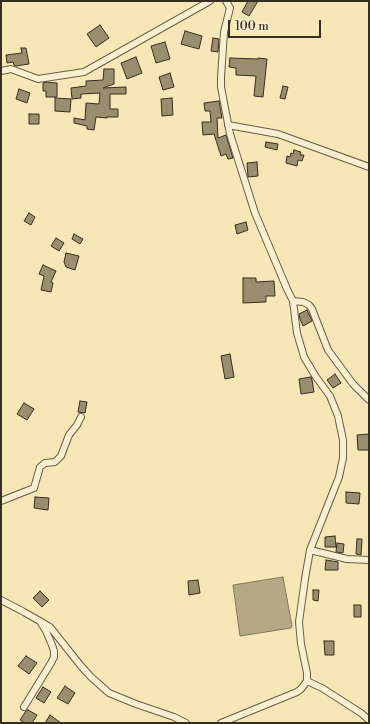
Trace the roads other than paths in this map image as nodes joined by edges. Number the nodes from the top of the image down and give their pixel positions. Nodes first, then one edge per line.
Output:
1 (210, 1) edge
2 (226, 1) edge
3 (1, 70) edge
4 (228, 125) junction
5 (369, 167) edge
6 (294, 301) junction
7 (369, 400) edge
8 (81, 417) dead end
9 (1, 501) edge
10 (310, 550) junction
11 (369, 560) edge
12 (1, 600) edge
13 (37, 619) junction
14 (307, 681) junction
15 (24, 707) dead end
16 (369, 720) edge
17 (186, 723) edge
18 (221, 723) edge

1 - 3 street
2 - 4 street
4 - 5 street
4 - 6 street
6 - 7 street
6 - 10 street
8 - 9 street
10 - 11 street
10 - 14 street
12 - 13 street
13 - 15 street
13 - 17 street
14 - 16 street
14 - 18 street

